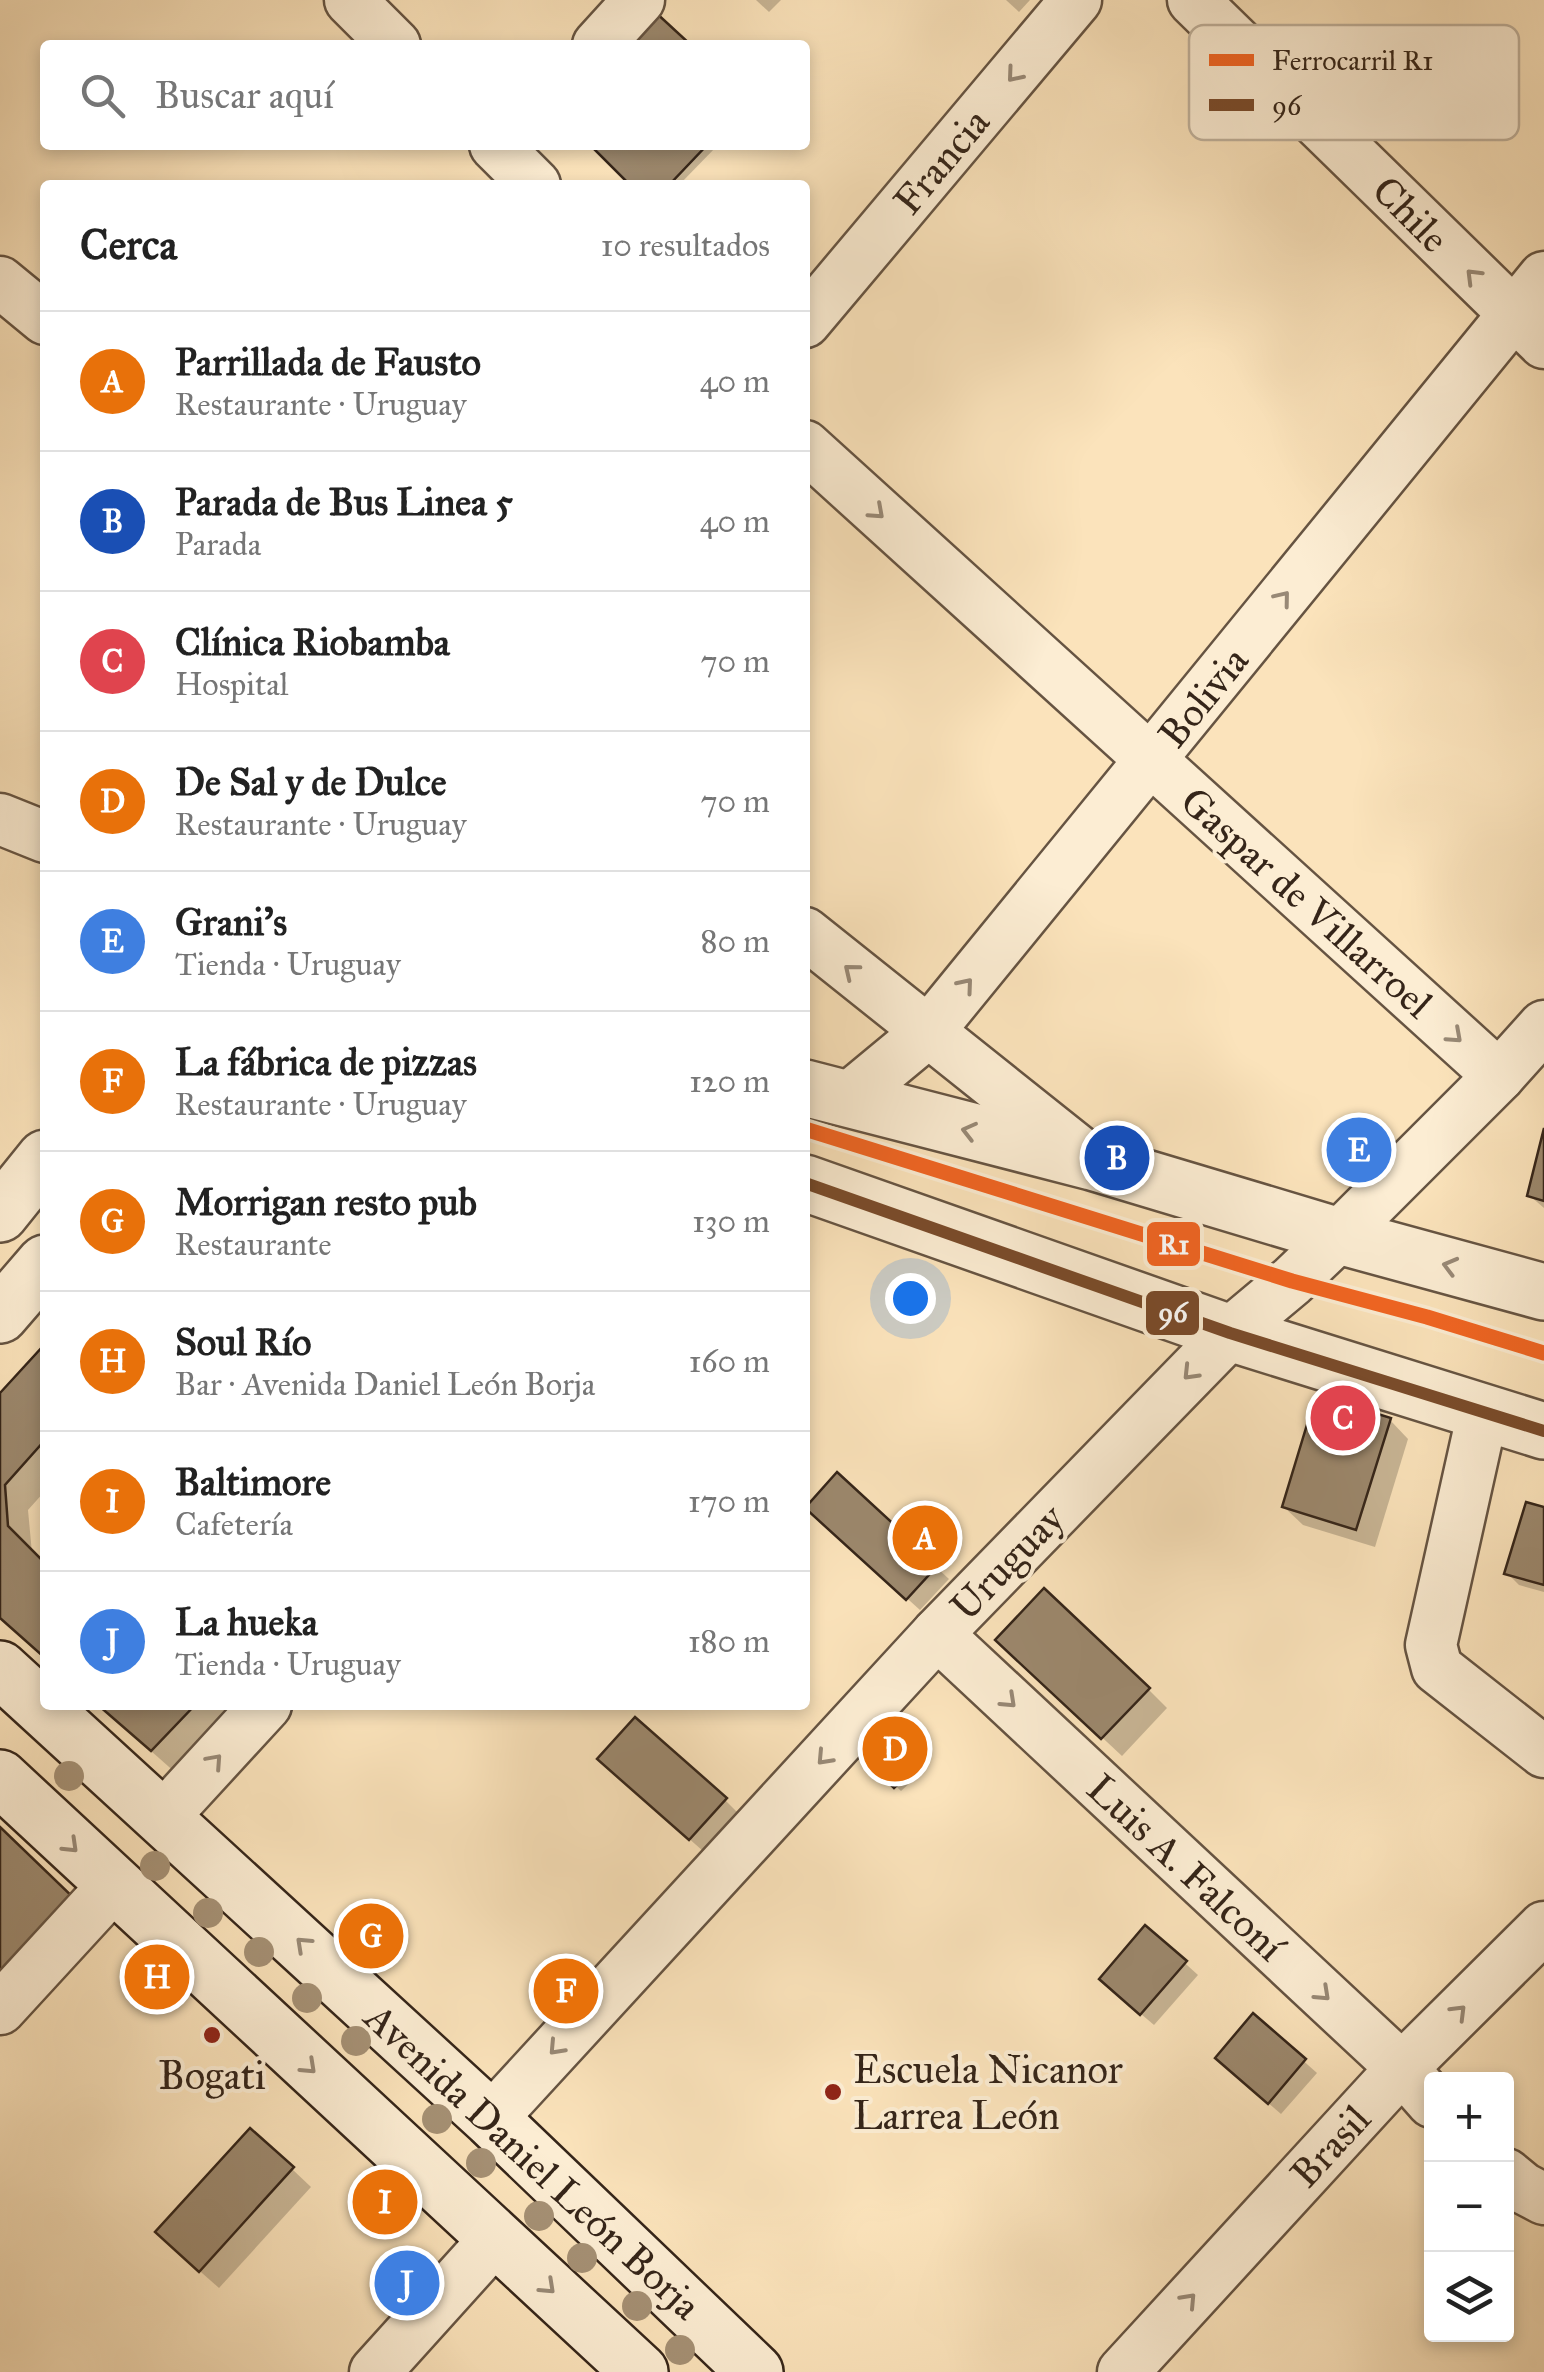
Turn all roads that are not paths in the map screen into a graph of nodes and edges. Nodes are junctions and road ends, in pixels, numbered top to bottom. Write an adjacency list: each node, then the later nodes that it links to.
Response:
1 (350, 0): 6 (street)
2 (639, 0): 7 (street)
3 (1076, 0): 12 (street, Francia, one-way to 12)
4 (1193, 0): 5 (street, Chile, one-way to 4)
5 (1218, 25)
6 (390, 40)
7 (603, 40)
8 (1336, 140): 13 (street, Chile, one-way to 8)
9 (1544, 277): 13 (street, Bolivia)
10 (0, 282): 11 (street)
11 (40, 315)
12 (810, 316)
13 (1528, 329): 15 (street, Bolivia, one-way to 13)
14 (810, 451): 15 (street, Gaspar de Villarroel, one-way to 15)
15 (1151, 761): 20 (street, Bolivia, one-way to 15); 21 (street, Gaspar de Villarroel, one-way to 21)
16 (0, 819): 17 (street)
17 (40, 835)
18 (810, 937): 20 (street, one-way to 18)
19 (1544, 1026): 21 (street, Uruguay)
20 (928, 1032): 22 (street, Bolivia); 23 (street)
21 (1499, 1076): 27 (street, Uruguay)
22 (826, 1094): 23 (main road, one-way to 22)
23 (1092, 1162): 27 (main road)
24 (40, 1164): 26 (main road)
25 (810, 1185): 31 (main road)
26 (0, 1214)
27 (1338, 1236): 29 (main road, one-way to 27); 31 (street, Uruguay)
28 (40, 1268): 30 (main road)
29 (1544, 1292)
30 (0, 1315)
31 (1230, 1332): 32 (main road); 34 (street, Uruguay, one-way to 34)
32 (1484, 1412): 33 (main road); 39 (street)
33 (1544, 1431)
34 (938, 1634): 45 (street, Luis A. Falconí, one-way to 45); 46 (street, Uruguay, one-way to 46)
35 (0, 1668): 36 (main road, Avenida Daniel León Borja)
36 (40, 1704)
37 (47, 1710): 41 (main road, Avenida Daniel León Borja)
38 (261, 1710): 41 (street, one-way to 38)
39 (1544, 1752)
40 (0, 1778): 42 (main road, Avenida Daniel León Borja, one-way to 42)
41 (164, 1816): 46 (main road, Avenida Daniel León Borja, one-way to 41)
42 (113, 1886): 44 (street); 49 (main road, Avenida Daniel León Borja, one-way to 49)
43 (1544, 1927): 45 (street, Brasil, one-way to 43)
44 (0, 2009)
45 (1417, 2085): 53 (street, Brasil, one-way to 45)
46 (491, 2119): 52 (main road, Avenida Daniel León Borja)
47 (1514, 2181): 48 (street)
48 (1544, 2200)
49 (496, 2239): 50 (street); 51 (main road, Avenida Daniel León Borja, one-way to 51)
50 (375, 2372)
51 (640, 2372)
52 (755, 2372)
53 (1123, 2372)

